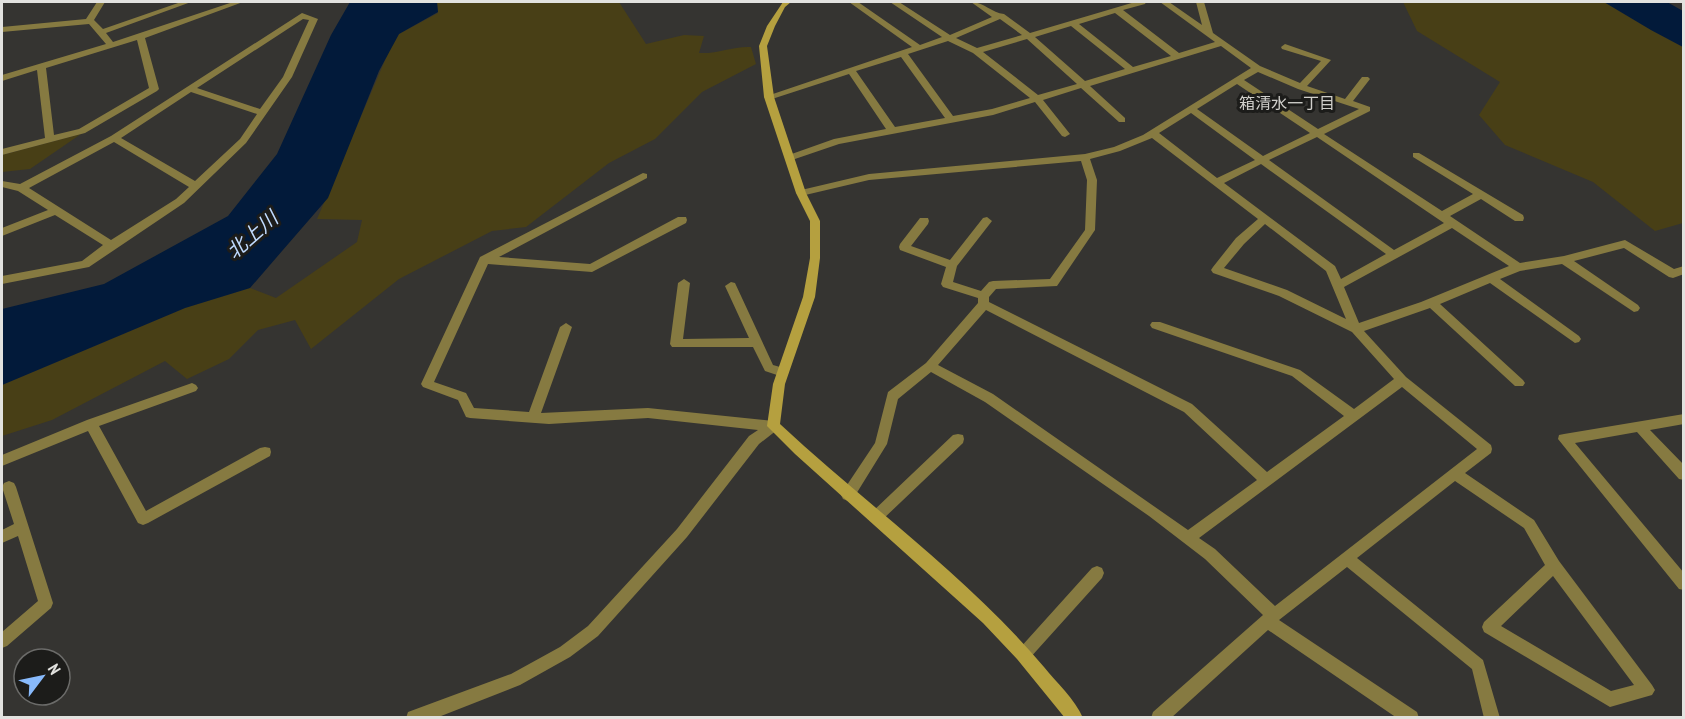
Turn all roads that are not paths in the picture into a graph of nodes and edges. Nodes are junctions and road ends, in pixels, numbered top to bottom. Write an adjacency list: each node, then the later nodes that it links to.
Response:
1 (101, 2): 13 (street)
2 (187, 2): 16 (street)
3 (239, 2): 18 (street)
4 (787, 2): 38 (street)
5 (853, 2): 24 (street)
6 (894, 2): 20 (street)
7 (975, 2): 12 (street)
8 (1142, 2): 11 (street)
9 (1164, 2): 17 (street)
10 (1200, 2): 17 (street)
11 (1117, 9): 14 (street); 27 (street)
12 (998, 17): 19 (street); 20 (street)
13 (89, 21): 15 (street); 16 (street)
14 (1073, 23): 19 (street); 31 (street)
15 (2, 29)
16 (101, 32): 22 (street)
17 (1209, 34): 21 (street)
18 (140, 36): 22 (street); 50 (street)
19 (1029, 36): 25 (street); 35 (street)
20 (949, 38): 24 (street); 25 (street)
21 (1222, 43): 27 (street); 29 (street)
22 (111, 45): 28 (street)
23 (1285, 47): 36 (street)
24 (919, 48): 26 (street)
25 (976, 51): 39 (street)
26 (903, 53): 30 (street); 43 (street)
27 (1178, 57): 31 (street)
28 (41, 66): 32 (street); 50 (street)
29 (1257, 68): 34 (street); 36 (street)
30 (851, 70): 38 (street); 45 (street)
31 (1132, 71): 35 (street)
32 (2, 78)
33 (1365, 79): 40 (street)
34 (1237, 81): 41 (street); 48 (street)
35 (1084, 86): 39 (street); 44 (street)
36 (1301, 87): 40 (street)
37 (190, 89): 42 (street); 42 (street); 49 (street)
38 (769, 97): 54 (street)
39 (1038, 100): 43 (street); 47 (street)
40 (1347, 102): 48 (street)
41 (1191, 109): 46 (street); 55 (street)
42 (263, 113): 59 (street)
43 (951, 120): 45 (street)
44 (1122, 120)
45 (893, 132): 54 (street)
46 (1152, 133): 53 (street); 57 (street)
47 (1065, 134)
48 (1317, 134): 55 (street); 64 (street)
49 (114, 138): 59 (street); 60 (street)
50 (50, 139): 51 (street)
51 (2, 152)
52 (1416, 155): 62 (street)
53 (1085, 157): 61 (street); 85 (street)
54 (789, 158): 61 (street)
55 (1262, 160): 57 (street); 73 (street)
56 (644, 176): 74 (street)
57 (1217, 182): 65 (street)
58 (2, 184): 60 (street)
59 (195, 186): 72 (street)
60 (21, 188): 63 (street)
61 (801, 193): 94 (street)
62 (1480, 195): 64 (street); 66 (street)
63 (57, 210): 71 (street); 72 (street)
64 (1442, 216): 70 (street)
65 (1265, 218): 83 (street); 90 (street)
66 (1519, 218)
67 (682, 220): 74 (street)
68 (987, 220): 76 (street)
69 (924, 221): 76 (street)
70 (1453, 223): 73 (street); 77 (street)
71 (2, 232)
72 (111, 245): 80 (street)
73 (1394, 255): 83 (street)
74 (484, 260): 99 (street)
75 (1564, 260): 77 (street); 78 (street); 87 (street)
76 (952, 265): 85 (street)
77 (1518, 267): 79 (street)
78 (1678, 272): 81 (street)
79 (1490, 277): 86 (street); 91 (street)
80 (2, 280)
81 (1683, 282)
82 (684, 283): 92 (street)
83 (1338, 285): 90 (street)
84 (731, 286): 92 (street)
85 (983, 300): 93 (street); 109 (street)
86 (1431, 302): 90 (street); 96 (street)
87 (1634, 308)
88 (1156, 325): 98 (street)
89 (566, 327): 99 (street)
90 (1356, 329): 95 (street)
91 (1575, 339)
92 (757, 342): 94 (street)
93 (930, 366): 111 (street); 115 (street)
94 (783, 372): 102 (street)
95 (1402, 380): 98 (street); 107 (street)
96 (1519, 383)
97 (192, 388): 101 (street)
98 (1354, 416): 109 (street)
99 (533, 418): 102 (street)
100 (1683, 419): 103 (street)
101 (91, 424): 105 (street); 106 (street)
102 (773, 426): 111 (street); 123 (street)
103 (1640, 426): 108 (street); 119 (street)
104 (958, 439): 112 (street)
105 (265, 452)
106 (2, 461)
107 (1455, 474): 116 (street); 117 (street)
108 (1683, 475)
109 (1266, 480): 115 (street)
110 (9, 487): 113 (street)
111 (848, 495): 112 (street)
112 (876, 517): 122 (street)
113 (22, 526): 114 (street); 121 (street)
114 (2, 537)
115 (1188, 538): 120 (street)
116 (1348, 559): 120 (street); 129 (street)
117 (1554, 566): 117 (street)
118 (1097, 573): 122 (street)
119 (1683, 584)
120 (1271, 618): 127 (street); 128 (street)
121 (2, 641)
122 (1024, 654): 126 (street)
123 (452, 701): 124 (street); 125 (street)
124 (414, 717)
125 (442, 717)
126 (1075, 717)
127 (1159, 717)
128 (1411, 717)
129 (1492, 717)

